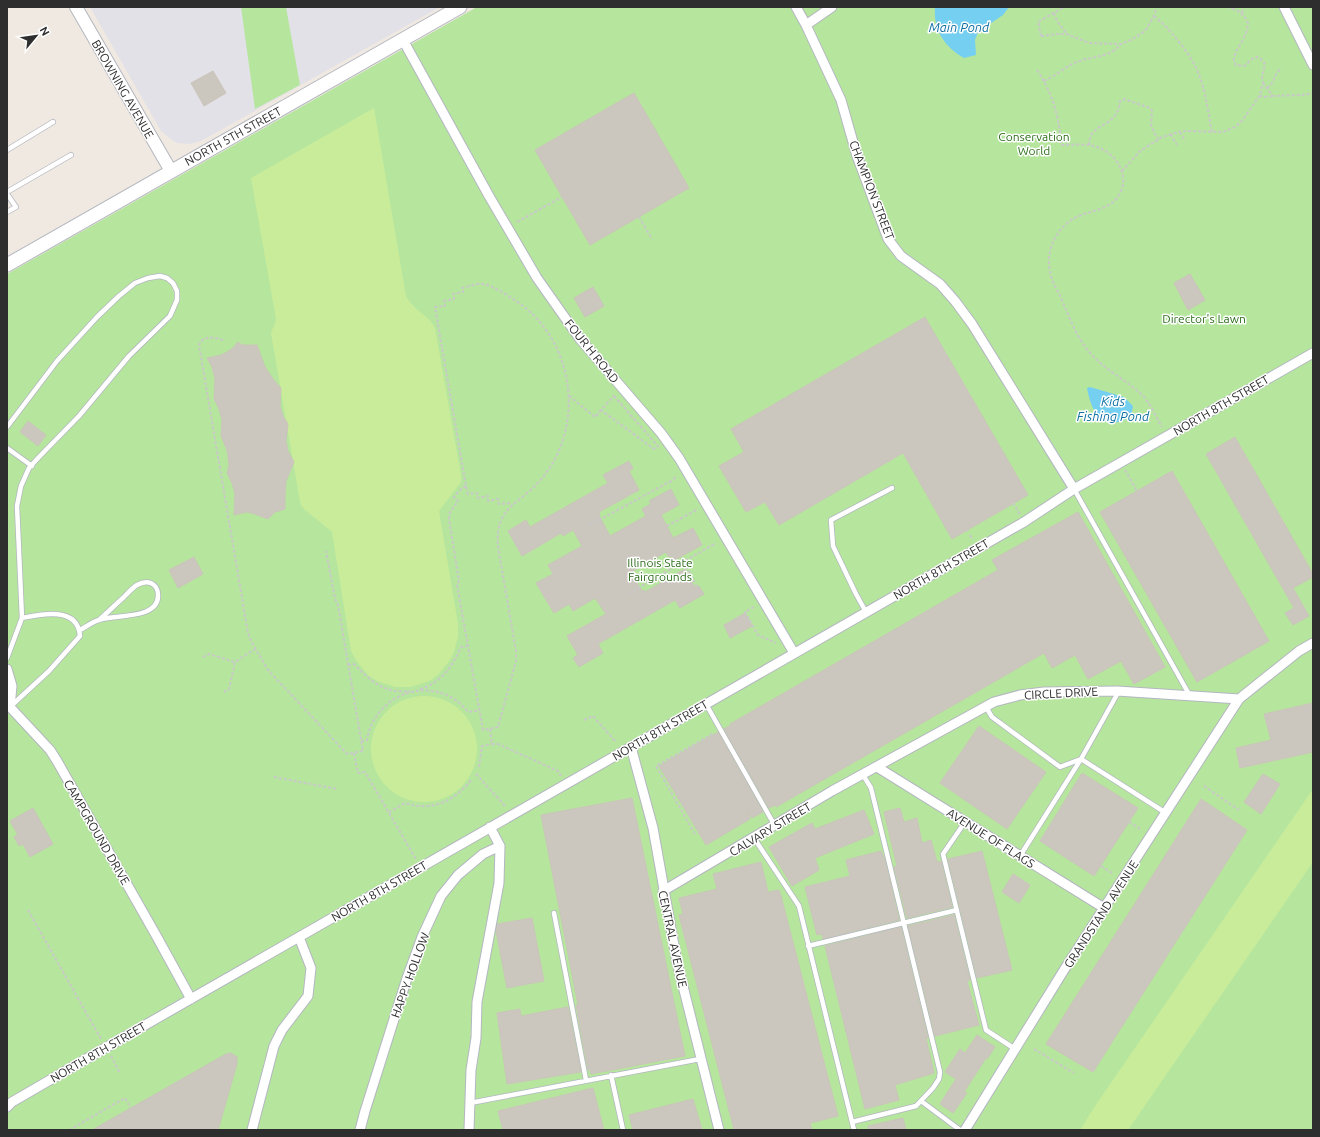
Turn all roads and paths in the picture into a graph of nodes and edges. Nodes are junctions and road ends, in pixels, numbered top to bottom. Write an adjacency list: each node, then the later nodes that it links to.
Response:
1 (76, 7): 37 (street, BROWNING AVENUE)
2 (460, 7): 16 (main road, NORTH 5TH STREET)
3 (796, 7): 14 (street, CHAMPION STREET)
4 (832, 7): 14 (street)
5 (1064, 7): 11 (path)
6 (1157, 7): 13 (path)
7 (1227, 7): 10 (path)
8 (1243, 7): 12 (path)
9 (1284, 7): 18 (street)
10 (1231, 8): 12 (path)
11 (1054, 13): 15 (path); 15 (path)
12 (1242, 13): 22 (path)
13 (1154, 16): 17 (path); 29 (path)
14 (806, 25): 58 (street, CHAMPION STREET)
15 (1067, 34): 17 (path)
16 (402, 40): 37 (main road, NORTH 5TH STREET); 61 (street, FOUR H ROAD)
17 (1121, 44): 21 (path)
18 (1313, 65)
19 (1281, 69): 23 (path)
20 (1037, 70): 21 (path)
21 (1044, 81): 33 (path)
22 (1263, 83): 23 (path); 25 (path)
23 (1267, 88): 26 (path)
24 (1313, 93): 26 (path)
25 (1259, 96): 26 (path); 29 (path)
26 (1273, 96)
27 (53, 122): 35 (lane)
28 (1180, 132): 29 (path); 30 (path); 32 (path)
29 (1212, 132)
30 (1171, 134): 31 (path); 34 (path)
31 (1158, 139): 33 (path); 38 (path)
32 (1185, 141)
33 (1088, 145): 38 (path)
34 (1176, 145)
35 (7, 150)
36 (71, 155): 39 (lane)
37 (171, 171): 45 (main road, NORTH 5TH STREET)
38 (1122, 171): 51 (path)
39 (7, 193): 41 (lane)
40 (562, 197): 43 (path)
41 (7, 212)
42 (639, 217): 44 (path)
43 (516, 223)
44 (652, 239)
45 (7, 265)
46 (223, 340): 81 (path)
47 (1313, 353): 51 (street, NORTH 8TH STREET)
48 (569, 396): 49 (path); 56 (path); 62 (path)
49 (602, 410): 49 (path)
50 (7, 427): 54 (lane)
51 (1167, 436): 53 (street, NORTH 8TH STREET)
52 (7, 448): 54 (lane)
53 (1121, 462): 58 (street, NORTH 8TH STREET); 59 (path)
54 (32, 466): 75 (lane)
55 (680, 474): 64 (path)
56 (466, 486): 62 (path); 80 (path)
57 (892, 488): 74 (lane)
58 (1074, 489): 74 (street, NORTH 8TH STREET); 91 (lane)
59 (1137, 491)
60 (1014, 503): 63 (path)
61 (706, 504): 65 (path); 82 (street, FOUR H ROAD)
62 (512, 505): 98 (path)
63 (1020, 515)
64 (590, 526)
65 (667, 526)
66 (970, 535): 67 (path)
67 (972, 540)
68 (716, 543): 70 (path)
69 (326, 551): 86 (path)
70 (684, 562): 71 (path); 72 (path)
71 (697, 587)
72 (629, 593)
73 (754, 606): 79 (path)
74 (866, 612): 82 (street, NORTH 8TH STREET)
75 (22, 618): 77 (lane); 84 (lane)
76 (99, 620): 76 (lane); 77 (lane)
77 (80, 630): 95 (lane)
78 (1313, 642): 92 (street, GRANDSTAND AVENUE)
79 (776, 643)
80 (468, 646): 88 (path); 96 (path)
81 (256, 649): 85 (path); 104 (path)
82 (794, 653): 93 (street, NORTH 8TH STREET)
83 (203, 657): 85 (path)
84 (7, 658)
85 (235, 662): 90 (path)
86 (348, 665): 88 (path); 100 (path)
87 (7, 669): 95 (street)
88 (416, 690): 96 (path); 100 (path)
89 (1119, 691): 91 (street, CIRCLE DRIVE); 94 (street, CIRCLE DRIVE); 105 (lane)
90 (224, 692)
91 (1190, 696): 92 (street, CIRCLE DRIVE)
92 (1239, 699): 118 (street, GRANDSTAND AVENUE)
93 (706, 704): 99 (lane); 103 (street, NORTH 8TH STREET)
94 (986, 707): 105 (lane); 107 (street, CIRCLE DRIVE)
95 (9, 709): 139 (street, CAMPGROUND DRIVE)
96 (480, 710): 98 (path)
97 (584, 720): 101 (path)
98 (490, 729): 102 (path)
99 (720, 729): 121 (lane); 124 (path)
100 (361, 741): 104 (path)
101 (615, 741)
102 (492, 744): 106 (path); 110 (path)
103 (631, 747): 122 (street, NORTH 8TH STREET); 131 (street, CENTRAL AVENUE)
104 (354, 753): 117 (path)
105 (1081, 759): 118 (lane); 127 (lane)
106 (479, 767)
107 (877, 767): 109 (street, CALVARY STREET); 119 (street, AVENUE OF FLAGS)
108 (476, 774): 115 (path)
109 (863, 775): 121 (street, CALVARY STREET); 136 (lane)
110 (562, 776)
111 (274, 777): 114 (path)
112 (472, 779): 117 (path)
113 (1204, 786): 116 (path)
114 (337, 789)
115 (506, 807)
116 (1239, 810)
117 (389, 812): 128 (path)
118 (1166, 813): 132 (street, GRANDSTAND AVENUE)
119 (965, 822): 127 (street, AVENUE OF FLAGS); 134 (lane)
120 (1129, 822): 123 (path)
121 (775, 826): 125 (street, CALVARY STREET)
122 (490, 827): 126 (street); 137 (street, NORTH 8TH STREET)
123 (1140, 829)
124 (695, 834)
125 (754, 838): 131 (street, CALVARY STREET); 138 (lane)
126 (500, 846): 150 (street); 156 (street, HAPPY HOLLOW)
127 (1020, 856): 132 (street, AVENUE OF FLAGS)
128 (416, 859)
129 (1101, 866): 130 (path)
130 (1112, 873)
131 (663, 892): 144 (street, CENTRAL AVENUE)
132 (1104, 908): 141 (street, GRANDSTAND AVENUE)
133 (28, 910): 140 (path)
134 (957, 910): 136 (lane); 141 (lane)
135 (554, 913): 148 (lane)
136 (904, 923): 138 (lane); 149 (lane)
137 (299, 937): 139 (street, NORTH 8TH STREET); 155 (street)
138 (808, 946): 153 (lane)
139 (191, 999): 151 (street, NORTH 8TH STREET)
140 (102, 1040)
141 (1015, 1049): 162 (street, GRANDSTAND AVENUE)
142 (1034, 1049): 146 (path)
143 (110, 1055): 145 (path)
144 (700, 1059): 147 (lane); 159 (street, CENTRAL AVENUE)
145 (120, 1073)
146 (1074, 1073)
147 (611, 1075): 148 (lane); 158 (lane)
148 (586, 1080): 150 (lane)
149 (921, 1101): 153 (lane); 161 (lane)
150 (470, 1103): 157 (street)
151 (7, 1107)
152 (131, 1108): 154 (path)
153 (852, 1122): 160 (lane)
154 (69, 1130)
155 (252, 1130)
156 (360, 1130)
157 (469, 1130)
158 (623, 1130)
159 (719, 1130)
160 (854, 1130)
161 (960, 1130)
162 (964, 1130)

